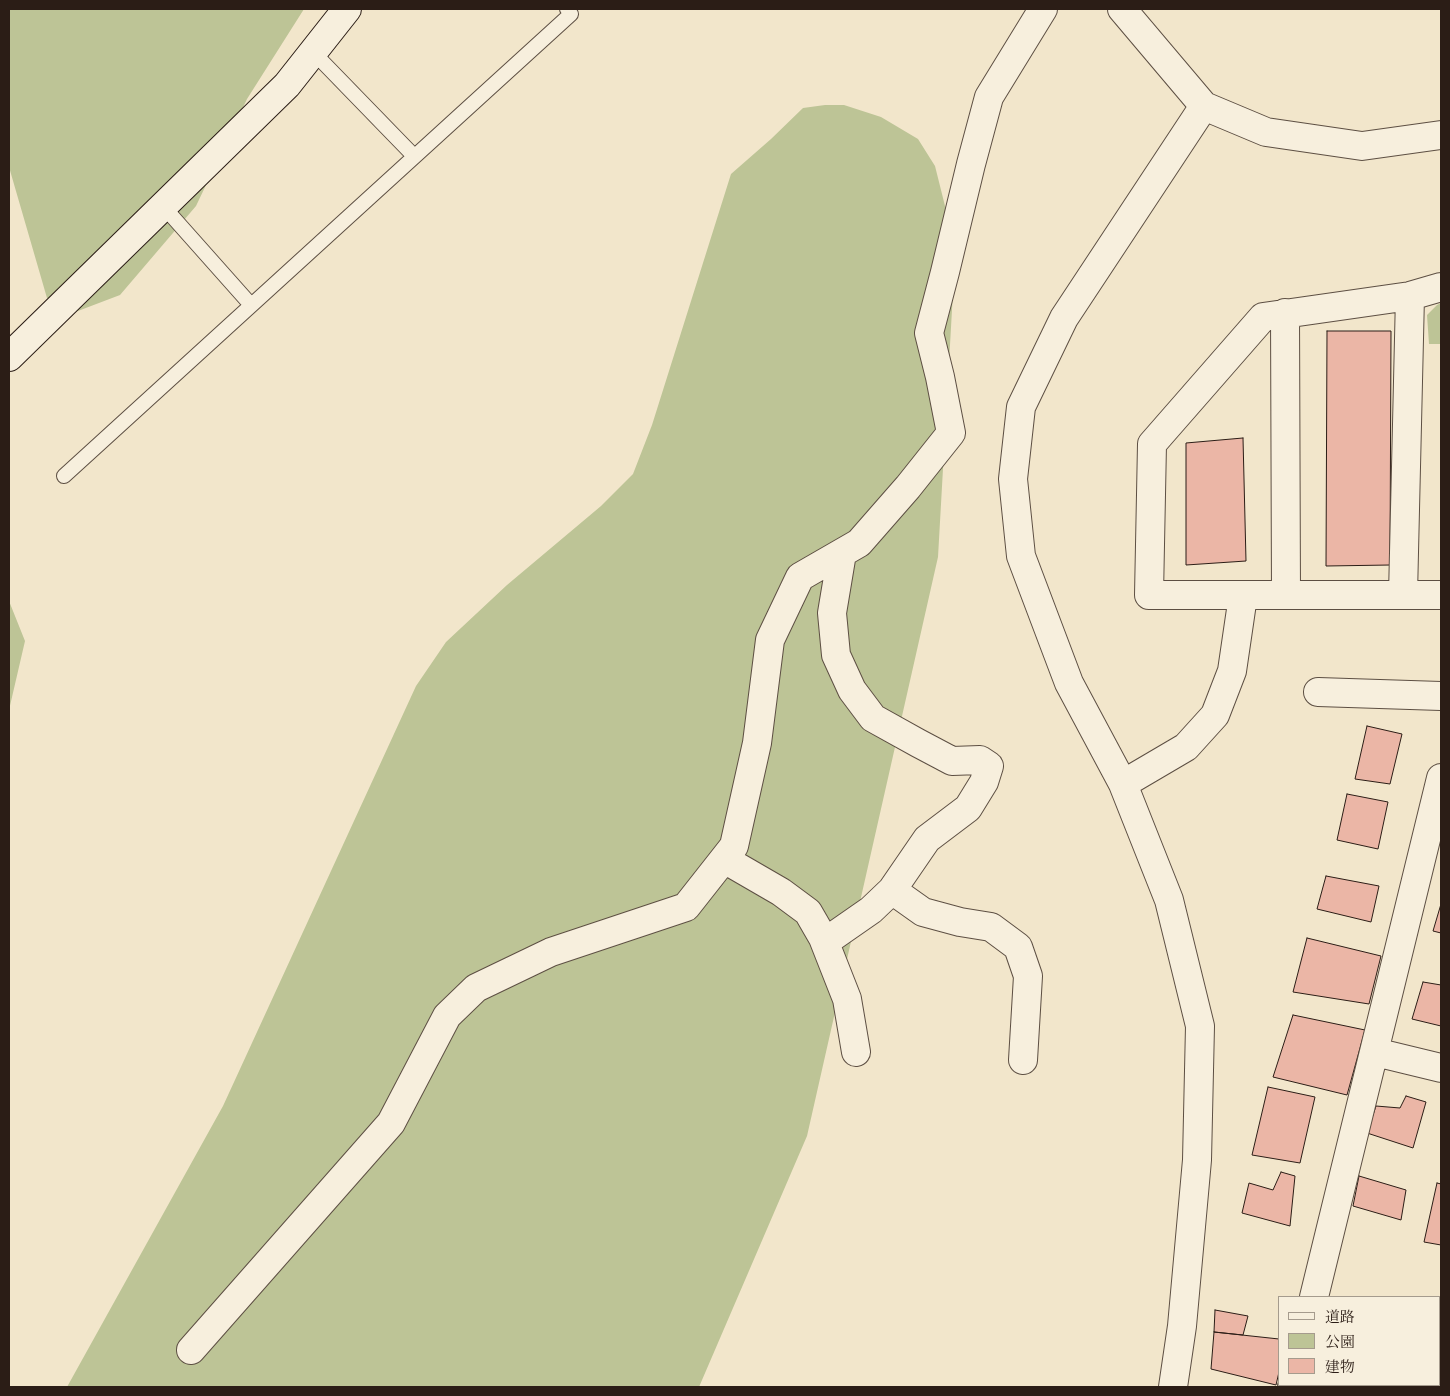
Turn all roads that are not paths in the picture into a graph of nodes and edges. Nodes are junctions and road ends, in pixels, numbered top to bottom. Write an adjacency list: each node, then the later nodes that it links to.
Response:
1 (347, 9): 5 (street)
2 (567, 9): 8 (lane)
3 (1043, 9): 16 (street)
4 (1122, 9): 6 (street)
5 (313, 52): 8 (lane); 9 (street)
6 (1204, 106): 7 (street); 24 (street)
7 (1441, 135)
8 (414, 156): 12 (lane)
9 (163, 206): 12 (lane); 14 (street)
10 (1441, 287): 11 (street)
11 (1410, 296): 13 (street); 17 (street)
12 (251, 305): 15 (lane)
13 (1285, 313): 19 (street); 20 (street)
14 (9, 357)
15 (64, 476)
16 (842, 553): 25 (street); 26 (street)
17 (1403, 595): 18 (street); 20 (street)
18 (1441, 595)
19 (1243, 596): 20 (street); 24 (street)
20 (1286, 596)
21 (1318, 692): 22 (street)
22 (1441, 696)
23 (1441, 778): 29 (street)
24 (1123, 784): 34 (street)
25 (724, 859): 27 (street); 33 (street)
26 (892, 890): 27 (street); 30 (street)
27 (825, 942): 28 (street)
28 (856, 1052)
29 (1375, 1052): 31 (street); 32 (street)
30 (1023, 1060)
31 (1441, 1068)
32 (1314, 1296)
33 (192, 1350)
34 (1173, 1387)

